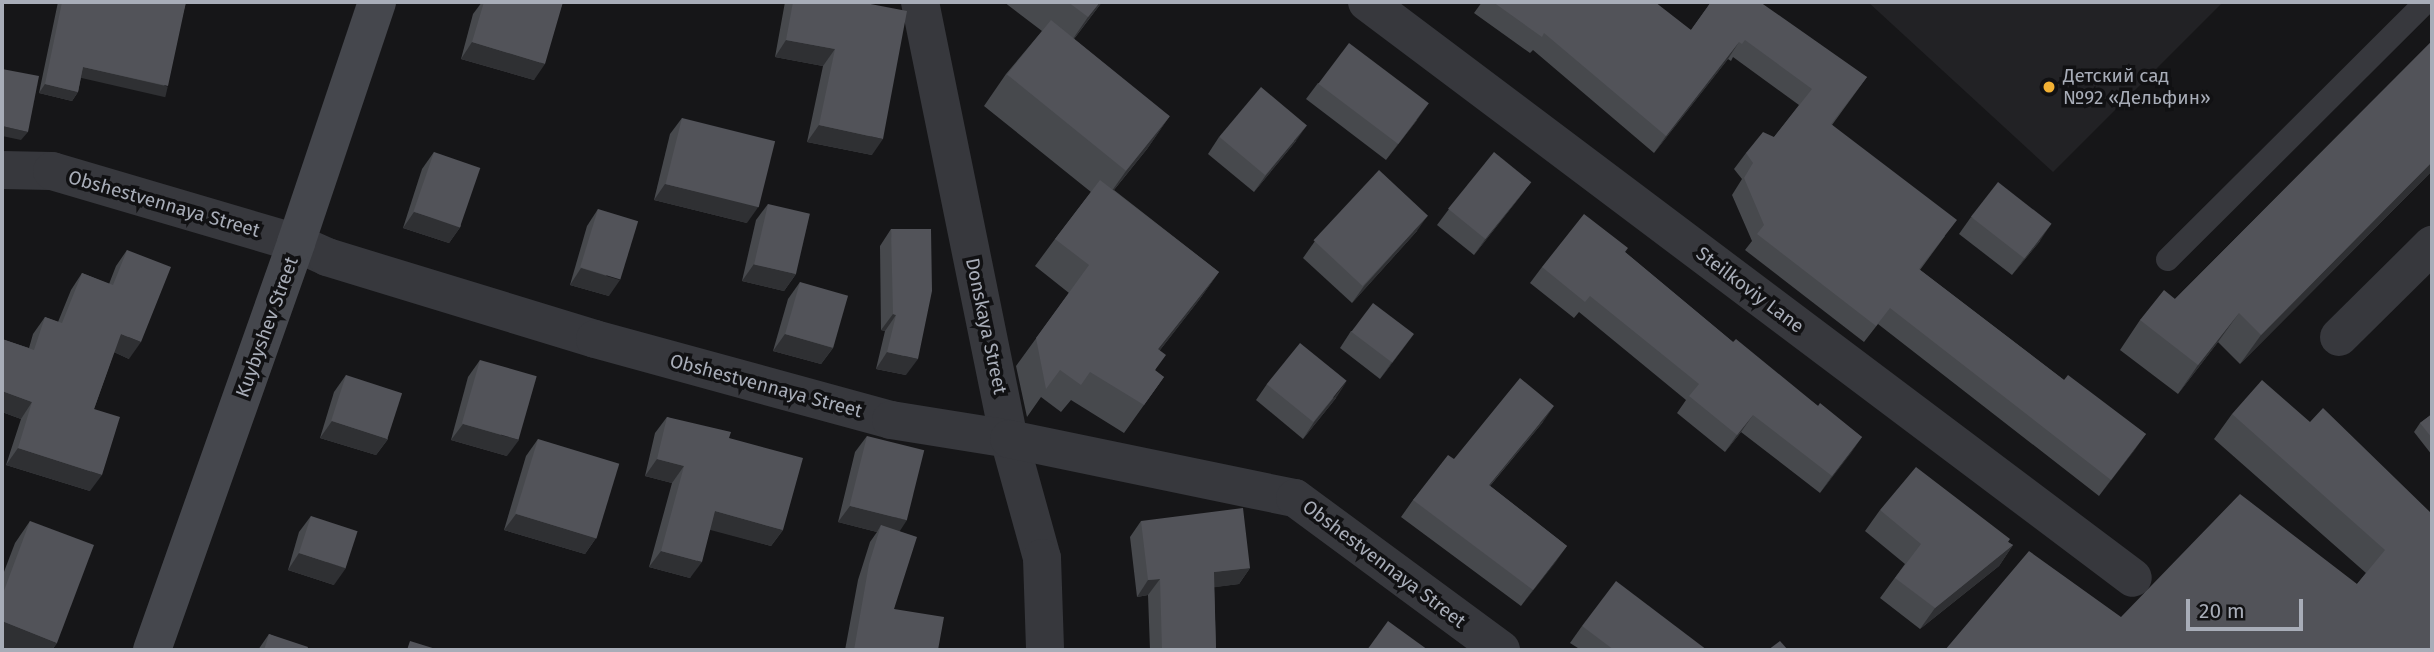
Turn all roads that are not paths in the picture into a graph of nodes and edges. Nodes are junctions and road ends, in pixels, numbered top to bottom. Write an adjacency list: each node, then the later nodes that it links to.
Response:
1 (377, 2): 6 (main road, Kuybyshev Street)
2 (920, 2): 10 (street, Donskaya Street)
3 (1367, 2): 11 (street, Steilkoviy Lane)
4 (2425, 2): 8 (lane)
5 (2, 170): 6 (street, Obshestvennaya Street)
6 (296, 243): 10 (street, Obshestvennaya Street); 12 (main road, Kuybyshev Street)
7 (2432, 245): 9 (street)
8 (2167, 258)
9 (2339, 337)
10 (1009, 439): 13 (street, Donskaya Street); 14 (street, Obshestvennaya Street)
11 (2133, 578)
12 (152, 650)
13 (1045, 650)
14 (1501, 650)

